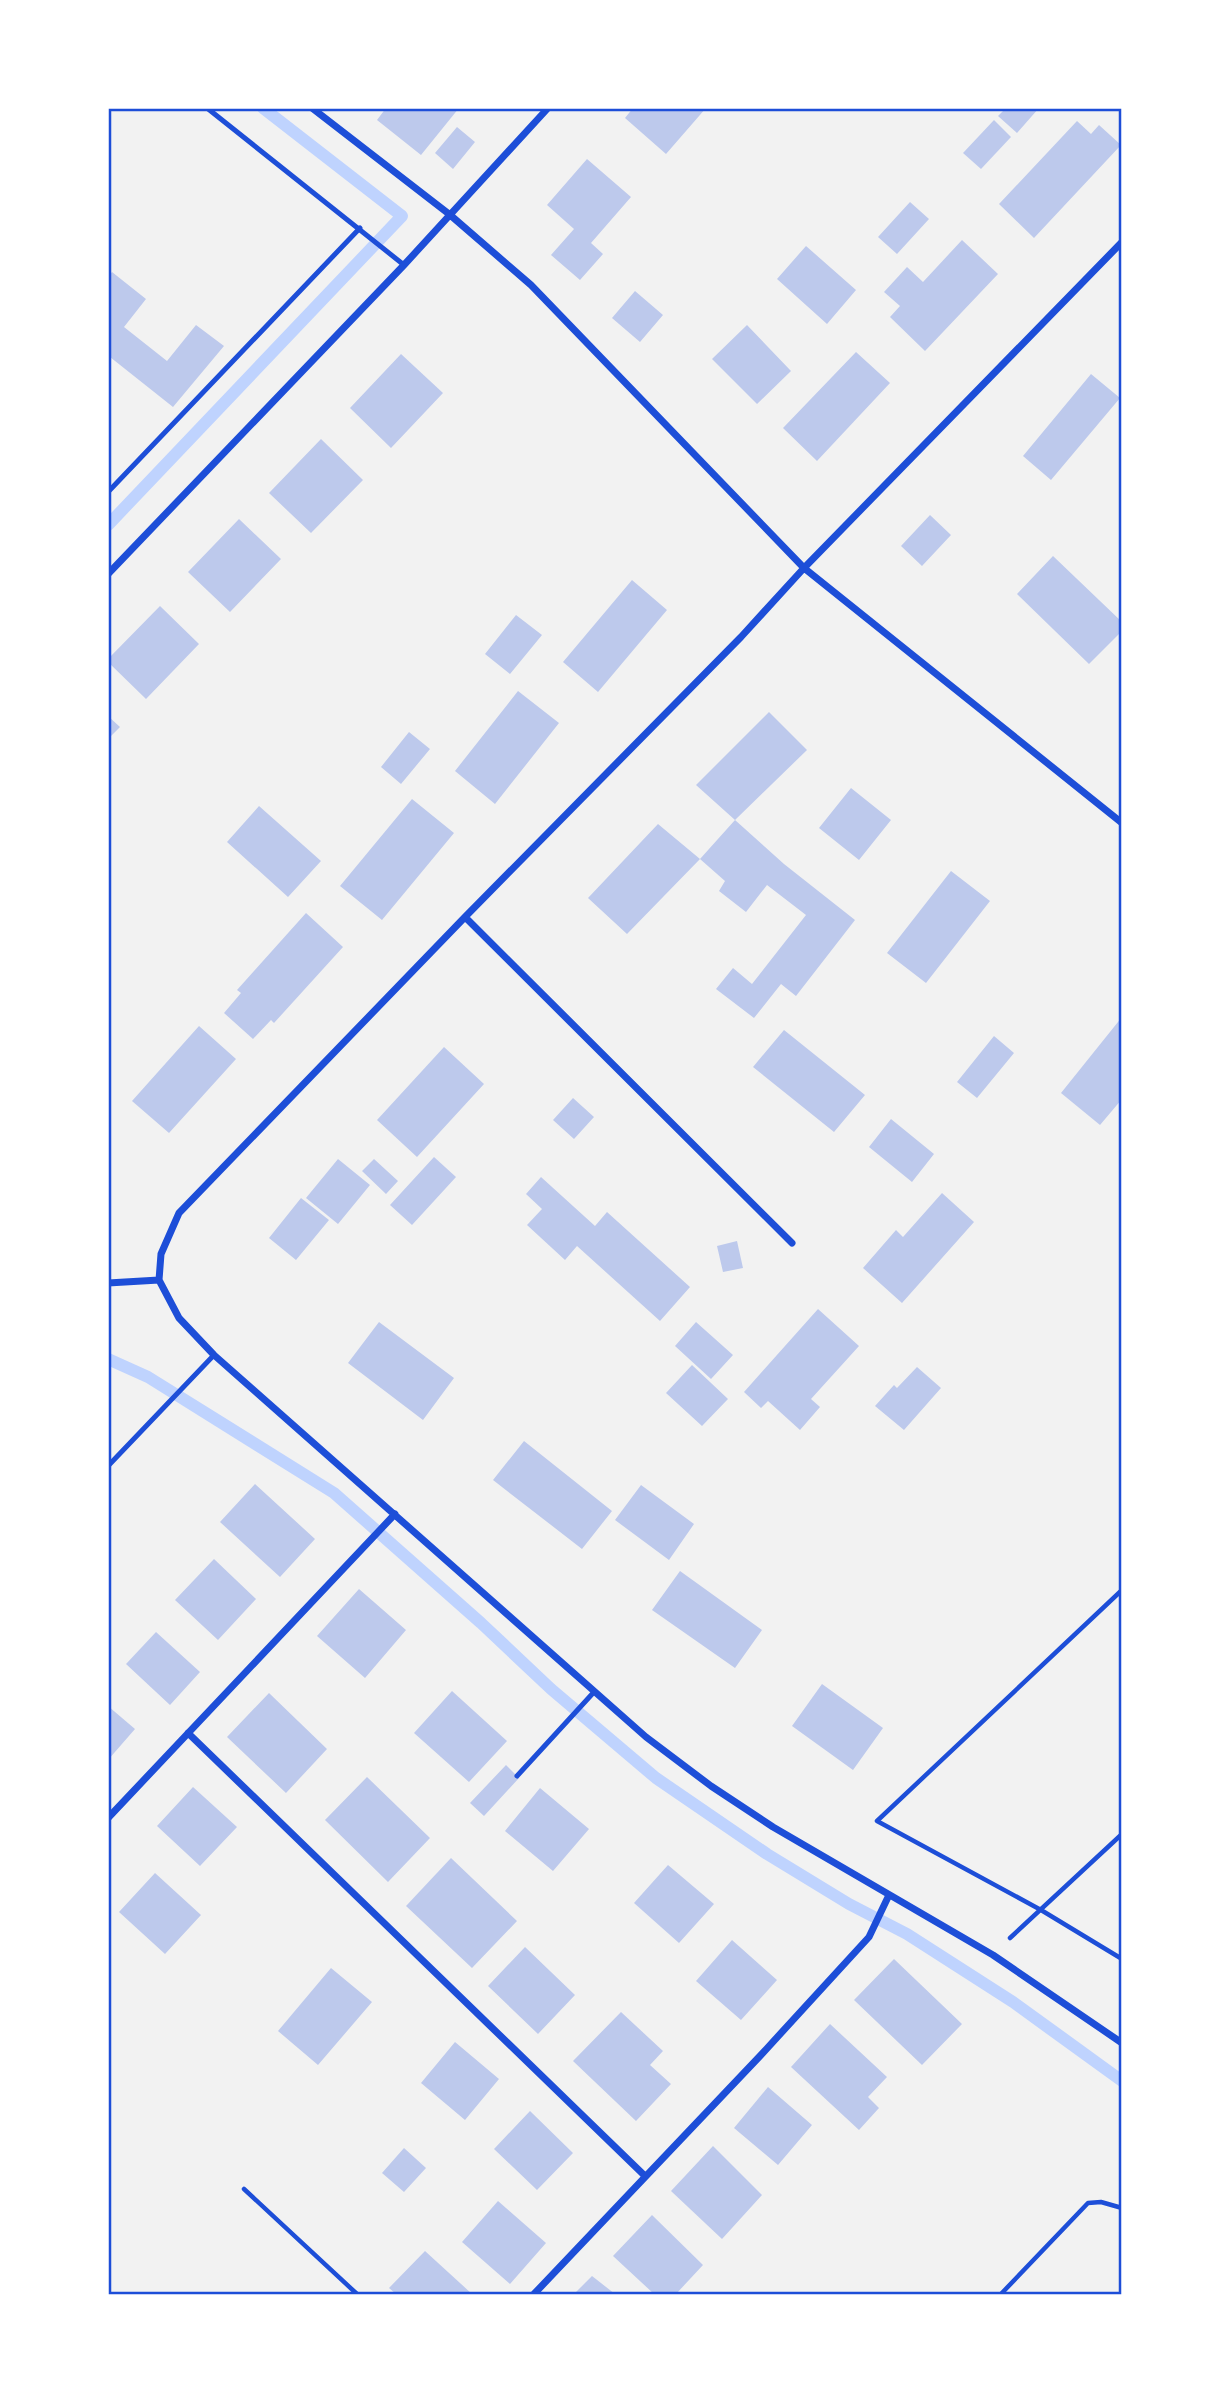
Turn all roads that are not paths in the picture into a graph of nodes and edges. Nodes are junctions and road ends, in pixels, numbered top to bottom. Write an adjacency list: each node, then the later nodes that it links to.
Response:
1 (207, 108): 5 (lane)
2 (312, 108): 4 (street)
3 (548, 108): 4 (street)
4 (449, 214): 7 (street); 9 (street)
5 (360, 228): 7 (lane); 8 (lane)
6 (1122, 242): 9 (street)
7 (404, 265): 10 (street)
8 (108, 492)
9 (804, 568): 11 (street); 12 (street)
10 (108, 574)
11 (1122, 823)
12 (465, 917): 13 (street); 14 (street)
13 (792, 1243)
14 (159, 1280): 15 (street); 16 (street)
15 (108, 1283)
16 (214, 1355): 17 (lane); 18 (street)
17 (108, 1466)
18 (395, 1514): 19 (street); 20 (street)
19 (594, 1692): 21 (lane); 23 (street)
20 (188, 1733): 22 (street); 25 (street)
21 (517, 1776)
22 (108, 1818)
23 (889, 1895): 24 (street); 25 (street)
24 (1122, 2043)
25 (645, 2176): 26 (street)
26 (534, 2294)

